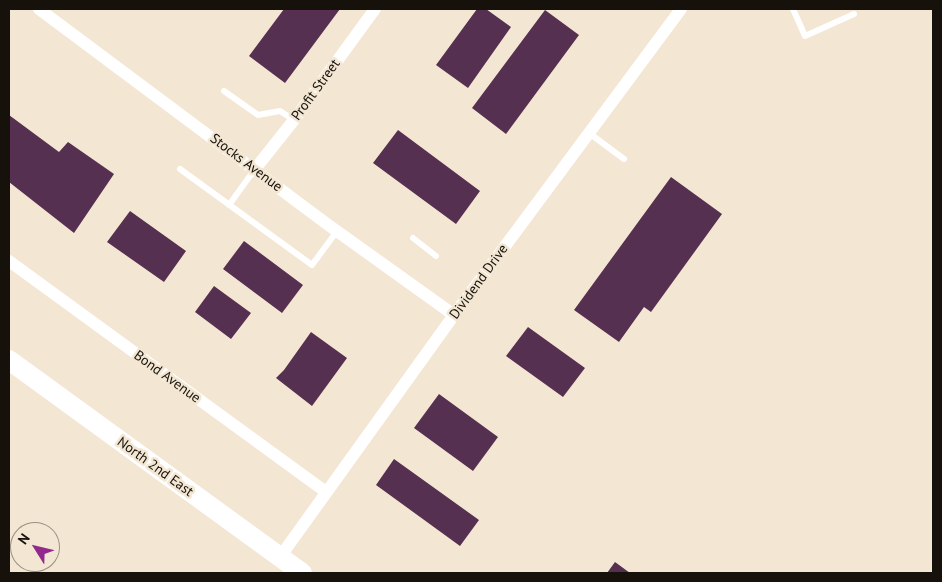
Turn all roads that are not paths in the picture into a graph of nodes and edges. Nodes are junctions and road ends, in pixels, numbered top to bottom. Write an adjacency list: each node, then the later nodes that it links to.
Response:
1 (40, 9): 11 (street, Stocks Avenue)
2 (375, 9): 7 (street, Profit Street)
3 (680, 9): 8 (street, Dividend Drive)
4 (793, 9): 5 (lane)
5 (854, 14)
6 (224, 92): 7 (lane)
7 (294, 120): 11 (street, Profit Street)
8 (589, 133): 9 (lane); 17 (street, Dividend Drive)
9 (624, 159)
10 (180, 169): 12 (lane)
11 (255, 169): 12 (lane); 13 (street, Stocks Avenue)
12 (229, 205): 13 (lane)
13 (337, 231): 17 (street, Stocks Avenue)
14 (414, 238): 15 (lane)
15 (436, 256)
16 (9, 261): 19 (street, Bond Avenue)
17 (454, 315): 19 (street, Dividend Drive)
18 (9, 360): 20 (main road, North 2nd East)
19 (326, 492): 20 (street, Dividend Drive)
20 (280, 557): 21 (main road, North 2nd East)
21 (302, 573)

